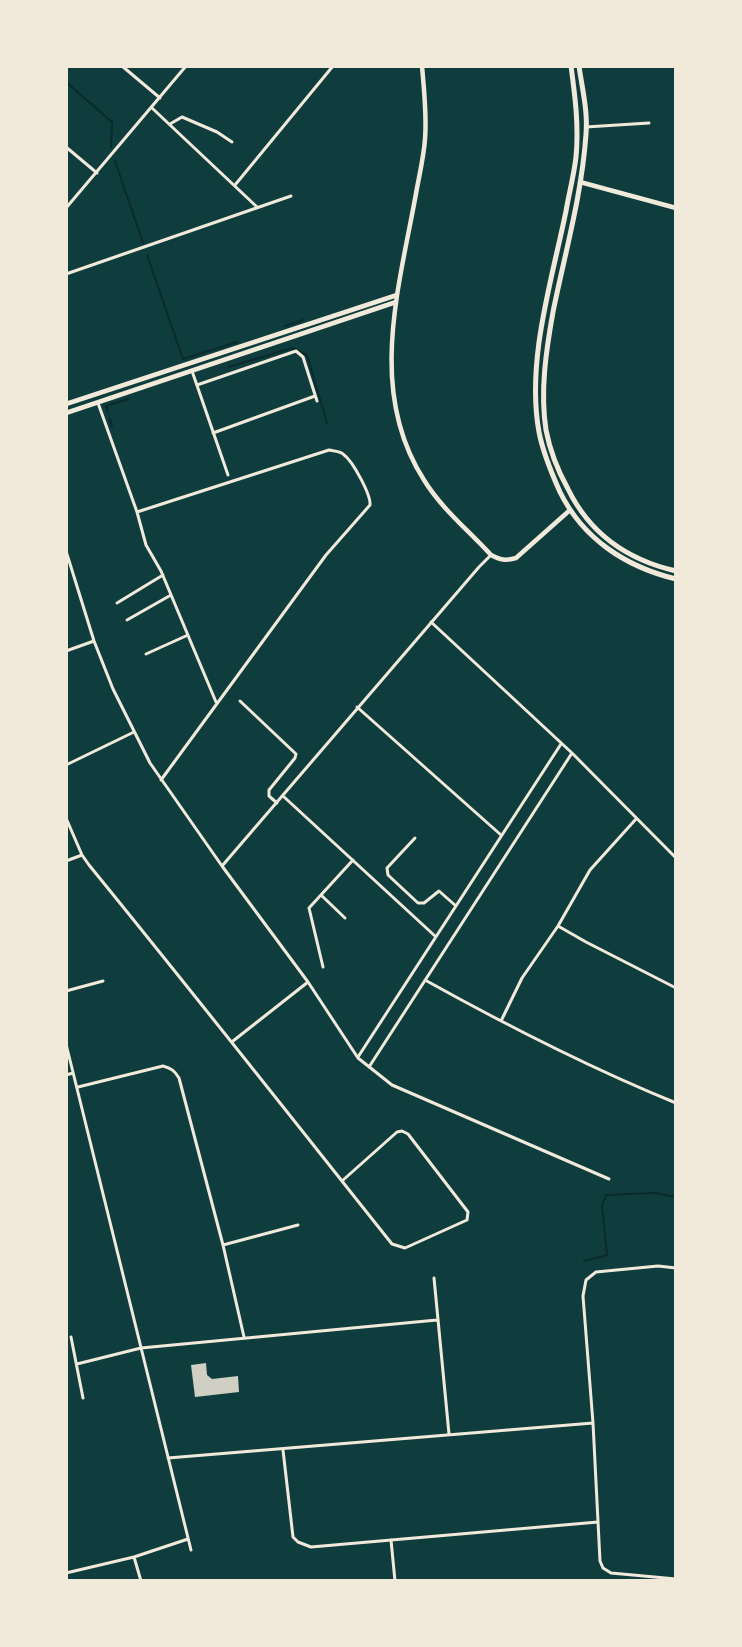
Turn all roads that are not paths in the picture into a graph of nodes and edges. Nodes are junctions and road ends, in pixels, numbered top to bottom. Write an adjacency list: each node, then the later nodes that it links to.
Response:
1 (122, 66): 7 (street)
2 (186, 66): 7 (street)
3 (333, 66): 16 (street)
4 (422, 66): 22 (street)
5 (571, 66): 33 (main road)
6 (579, 66): 11 (main road)
7 (160, 98): 8 (street)
8 (152, 108): 10 (street); 14 (street)
9 (649, 123): 11 (street)
10 (170, 124): 12 (street); 16 (street)
11 (586, 127): 15 (main road)
12 (232, 142)
13 (66, 147): 14 (street)
14 (97, 173): 19 (street)
15 (580, 182): 20 (street); 37 (main road)
16 (235, 185): 18 (street)
17 (291, 196): 18 (street)
18 (257, 207): 21 (street)
19 (66, 208)
20 (676, 208)
21 (66, 274)
22 (397, 295): 23 (street); 29 (street)
23 (396, 302): 24 (street); 36 (street)
24 (192, 371): 25 (street); 27 (street)
25 (197, 386): 26 (street); 31 (street)
26 (315, 396): 28 (street); 31 (street)
27 (98, 402): 30 (street); 34 (street)
28 (317, 402)
29 (66, 404)
30 (66, 413)
31 (213, 433): 32 (street)
32 (228, 475)
33 (570, 510): 36 (street); 39 (main road)
34 (137, 512): 38 (street); 49 (street)
35 (66, 551): 45 (street)
36 (491, 555): 43 (street)
37 (676, 572)
38 (163, 575): 40 (street); 41 (street)
39 (676, 579)
40 (171, 595): 42 (street); 44 (street)
41 (117, 603)
42 (127, 620)
43 (431, 622): 50 (street); 52 (street)
44 (188, 635): 47 (street); 49 (street)
45 (94, 641): 46 (street); 51 (street)
46 (66, 651)
47 (146, 654)
48 (240, 701): 57 (street)
49 (216, 702): 55 (street)
50 (357, 707): 56 (street); 60 (street)
51 (134, 732): 54 (street); 55 (street)
52 (561, 744): 53 (street); 60 (street)
53 (572, 753): 59 (street); 73 (street)
54 (66, 765)
55 (161, 780): 66 (street)
56 (283, 796): 57 (street); 64 (street)
57 (277, 803): 66 (street)
58 (66, 818): 62 (street)
59 (636, 819): 63 (street); 70 (street)
60 (501, 835): 68 (street)
61 (415, 838): 68 (street)
62 (82, 855): 65 (street); 79 (street)
63 (676, 858)
64 (353, 860): 67 (street); 71 (street)
65 (66, 861)
66 (222, 866): 75 (street)
67 (321, 895): 69 (street); 72 (street)
68 (456, 906): 71 (street)
69 (345, 918)
70 (558, 926): 76 (street); 78 (street)
71 (435, 936): 81 (street)
72 (323, 967)
73 (425, 980): 78 (street); 82 (street)
74 (103, 981): 77 (street)
75 (308, 982): 79 (street); 81 (street)
76 (676, 988)
77 (66, 991)
78 (501, 1021): 86 (street)
79 (232, 1041): 88 (street)
80 (66, 1044): 83 (street)
81 (358, 1058): 82 (street)
82 (369, 1067): 87 (street)
83 (73, 1073): 84 (street); 85 (street)
84 (66, 1075)
85 (77, 1088): 90 (street); 96 (street)
86 (676, 1103)
87 (609, 1179)
88 (342, 1181): 88 (street)
89 (298, 1225): 90 (street)
90 (222, 1245): 95 (street)
91 (676, 1268): 99 (street)
92 (434, 1278): 93 (street)
93 (437, 1320): 95 (street); 100 (street)
94 (71, 1337): 97 (street)
95 (244, 1337): 96 (street)
96 (141, 1348): 97 (street); 102 (street)
97 (77, 1364): 98 (street)
98 (83, 1398)
99 (593, 1423): 100 (street); 103 (street)
100 (449, 1434): 101 (street)
101 (284, 1450): 102 (street); 105 (street)
102 (168, 1458): 104 (street)
103 (598, 1522): 105 (street); 109 (street)
104 (188, 1539): 106 (street); 107 (street)
105 (391, 1540): 111 (street)
106 (191, 1550)
107 (134, 1557): 108 (street); 110 (street)
108 (66, 1573)
109 (676, 1579)
110 (141, 1581)
111 (395, 1581)

